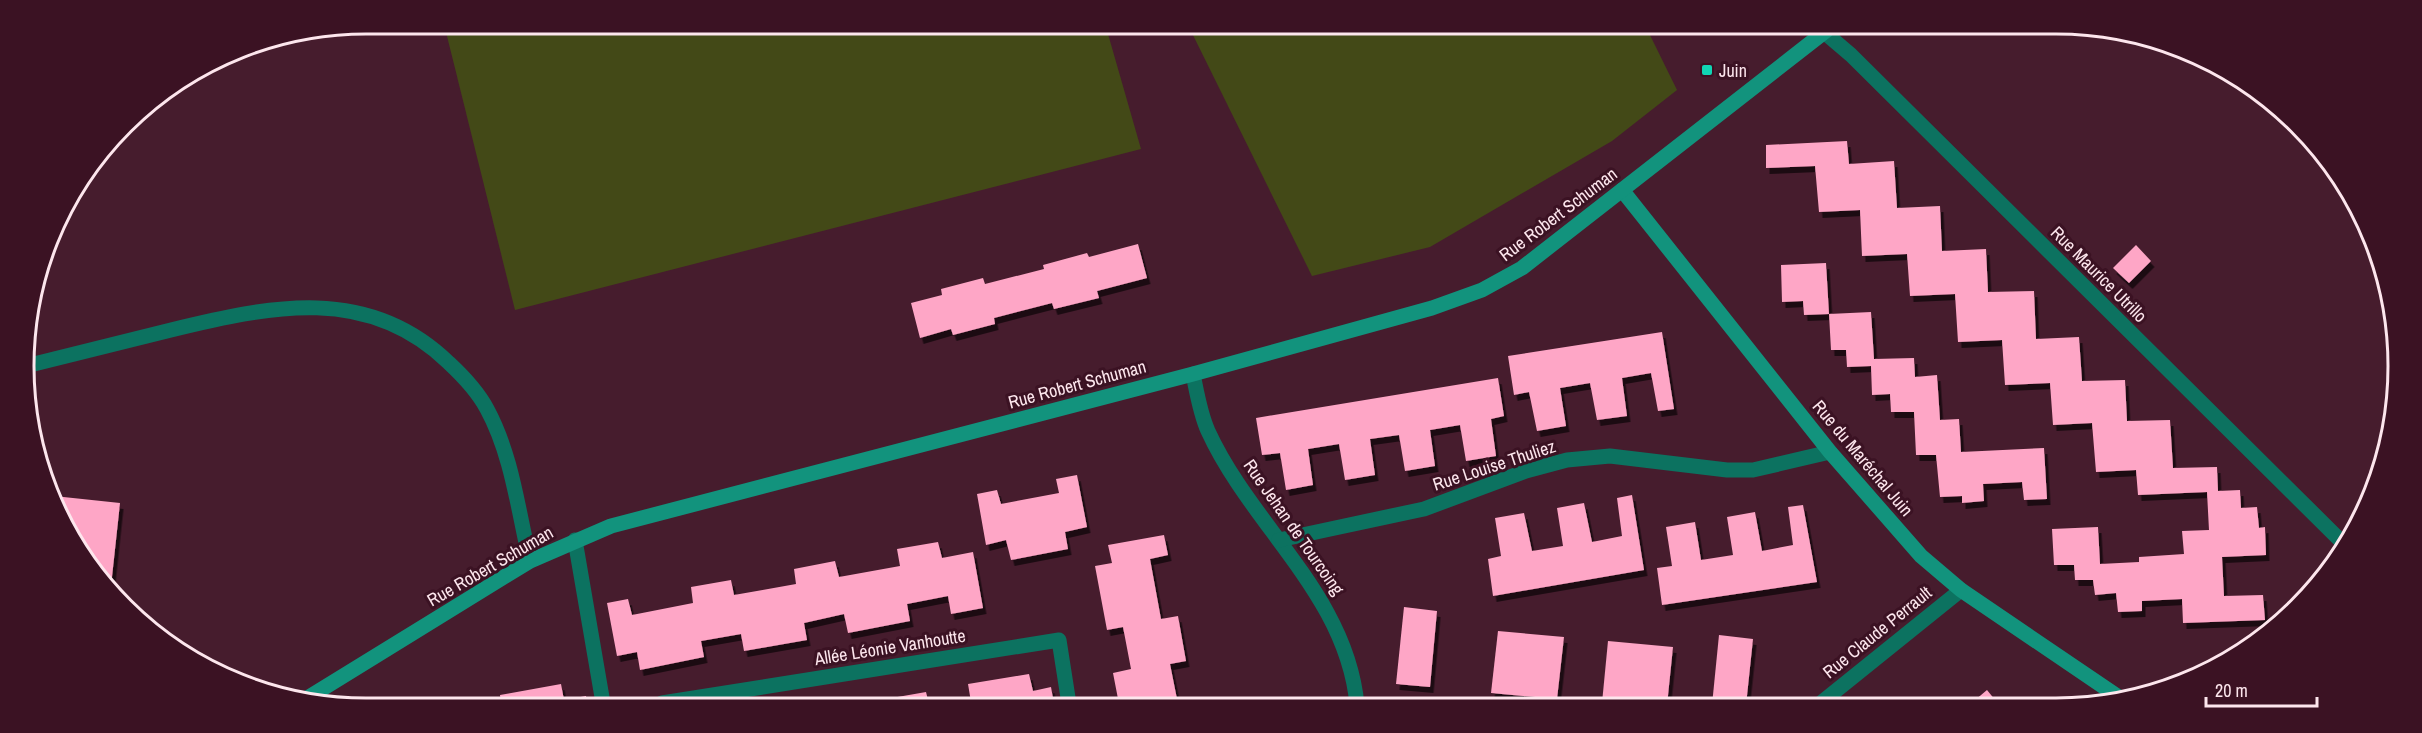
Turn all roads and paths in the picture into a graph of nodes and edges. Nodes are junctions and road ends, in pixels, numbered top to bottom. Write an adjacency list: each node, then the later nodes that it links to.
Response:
1 (1821, 34): 3 (street, Rue Robert Schuman)
2 (1828, 34): 7 (street, Rue Maurice Utrillo)
3 (1622, 190): 5 (street, Rue Robert Schuman); 6 (street, Rue du Maréchal Juin)
4 (34, 364): 10 (street)
5 (1193, 374): 8 (street, Rue Robert Schuman); 9 (street, Rue Jehan de Tourcoing)
6 (1830, 452): 9 (street, Rue Louise Thuliez); 11 (street, Rue du Maréchal Juin)
7 (2339, 539)
8 (575, 540): 10 (street, Rue Robert Schuman); 14 (street)
9 (1279, 540): 17 (street, Rue Jehan de Tourcoing)
10 (530, 561): 13 (street, Rue Robert Schuman)
11 (1961, 590): 12 (street, Rue du Maréchal Juin); 18 (street, Rue Claude Perrault)
12 (2113, 693)
13 (313, 694)
14 (602, 698)
15 (694, 698): 16 (street, Allée Léonie Vanhoutte)
16 (1068, 698)
17 (1356, 698)
18 (1826, 698)

